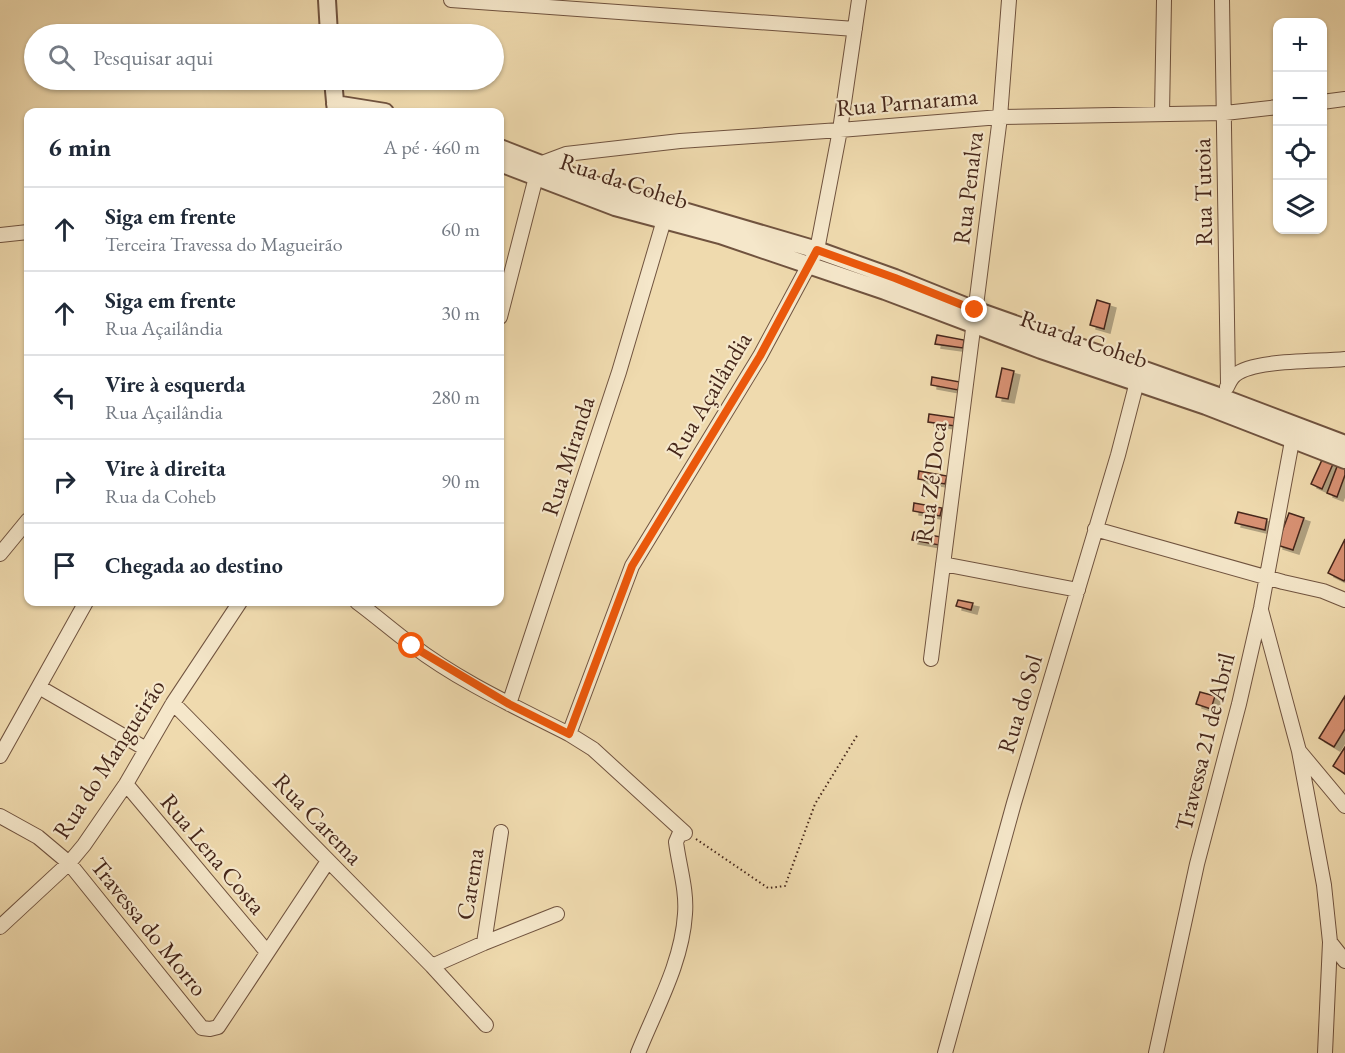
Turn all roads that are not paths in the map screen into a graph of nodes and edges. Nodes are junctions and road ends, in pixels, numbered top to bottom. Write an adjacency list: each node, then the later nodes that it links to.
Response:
1 (327, 0): 7 (street)
2 (451, 0): 8 (street)
3 (859, 0): 8 (street, Rua Açailândia)
4 (1009, 0): 16 (street, Rua Penalva)
5 (1164, 0): 15 (street)
6 (1222, 0): 14 (street, Rua Tutoia)
7 (328, 24)
8 (855, 29): 17 (street, Rua Açailândia)
9 (334, 90): 12 (street)
10 (1345, 99): 11 (street)
11 (1327, 101)
12 (335, 108)
13 (1273, 108): 14 (street, Rua Parnarama)
14 (1225, 113): 15 (street, Rua Parnarama); 30 (street, Rua Tutoia)
15 (1162, 114): 16 (street, Rua Parnarama)
16 (1000, 117): 17 (street, Rua Parnarama); 27 (street, Rua Penalva)
17 (840, 130): 20 (street, Rua Parnarama); 24 (street, Rua Açailândia)
18 (504, 150): 20 (street, Rua da Coheb)
19 (504, 164): 20 (street, Rua da Coheb)
20 (539, 170): 21 (street, Rua da Coheb); 24 (street, Rua da Coheb); 26 (street)
21 (664, 220): 25 (street, Rua da Coheb); 48 (street, Rua Miranda)
22 (24, 232): 23 (street)
23 (0, 235)
24 (817, 250): 25 (street, Rua Açailândia); 27 (street, Rua da Coheb)
25 (808, 265): 27 (street, Rua da Coheb); 49 (street, Rua Açailândia)
26 (504, 302)
27 (975, 318): 29 (street, Rua da Coheb); 37 (street, Rua Zé Doca)
28 (1345, 359): 30 (street)
29 (1139, 376): 30 (street, Rua da Coheb); 35 (street, Rua do Sol)
30 (1221, 396): 31 (street, Rua da Coheb); 32 (street, Rua da Coheb)
31 (1292, 441): 33 (street, Rua da Coheb); 38 (street, Travessa 21 de Abril)
32 (1345, 444)
33 (1345, 460)
34 (24, 525): 36 (street)
35 (1095, 529): 38 (street); 39 (street, Rua do Sol)
36 (0, 554)
37 (943, 564): 39 (street); 45 (street, Rua Zé Doca)
38 (1266, 577): 40 (street); 44 (street, Travessa 21 de Abril)
39 (1078, 590): 68 (street, Rua do Sol)
40 (1345, 600)
41 (84, 606): 46 (street)
42 (237, 606): 47 (street, Rua do Mangueirão)
43 (362, 606): 48 (street)
44 (1261, 608): 51 (street); 69 (street, Travessa 21 de Abril)
45 (931, 659)
46 (39, 687): 50 (street); 52 (street)
47 (174, 703): 50 (street, Rua do Mangueirão); 57 (street, Rua Carema)
48 (509, 704): 49 (street)
49 (569, 734): 67 (street)
50 (146, 749): 53 (street, Rua do Mangueirão)
51 (1299, 751): 54 (street); 61 (street)
52 (0, 756)
53 (126, 784): 58 (street, Rua do Mangueirão); 63 (street, Rua Lena Costa)
54 (1345, 806)
55 (0, 816): 58 (street, Travessa do Morro)
56 (501, 832): 62 (street, Carema)
57 (328, 861): 63 (street); 65 (street, Rua Carema)
58 (69, 862): 60 (street, Rua do Mangueirão); 63 (street, Travessa do Morro)
59 (557, 914): 62 (street, Carema)
60 (0, 927)
61 (1330, 942): 64 (street); 70 (street)
62 (484, 943): 65 (street, Carema)
63 (267, 952)
64 (1345, 962)
65 (432, 966): 66 (street)
66 (486, 1025)
67 (638, 1053)
68 (945, 1053)
69 (1156, 1053)
70 (1325, 1053)

